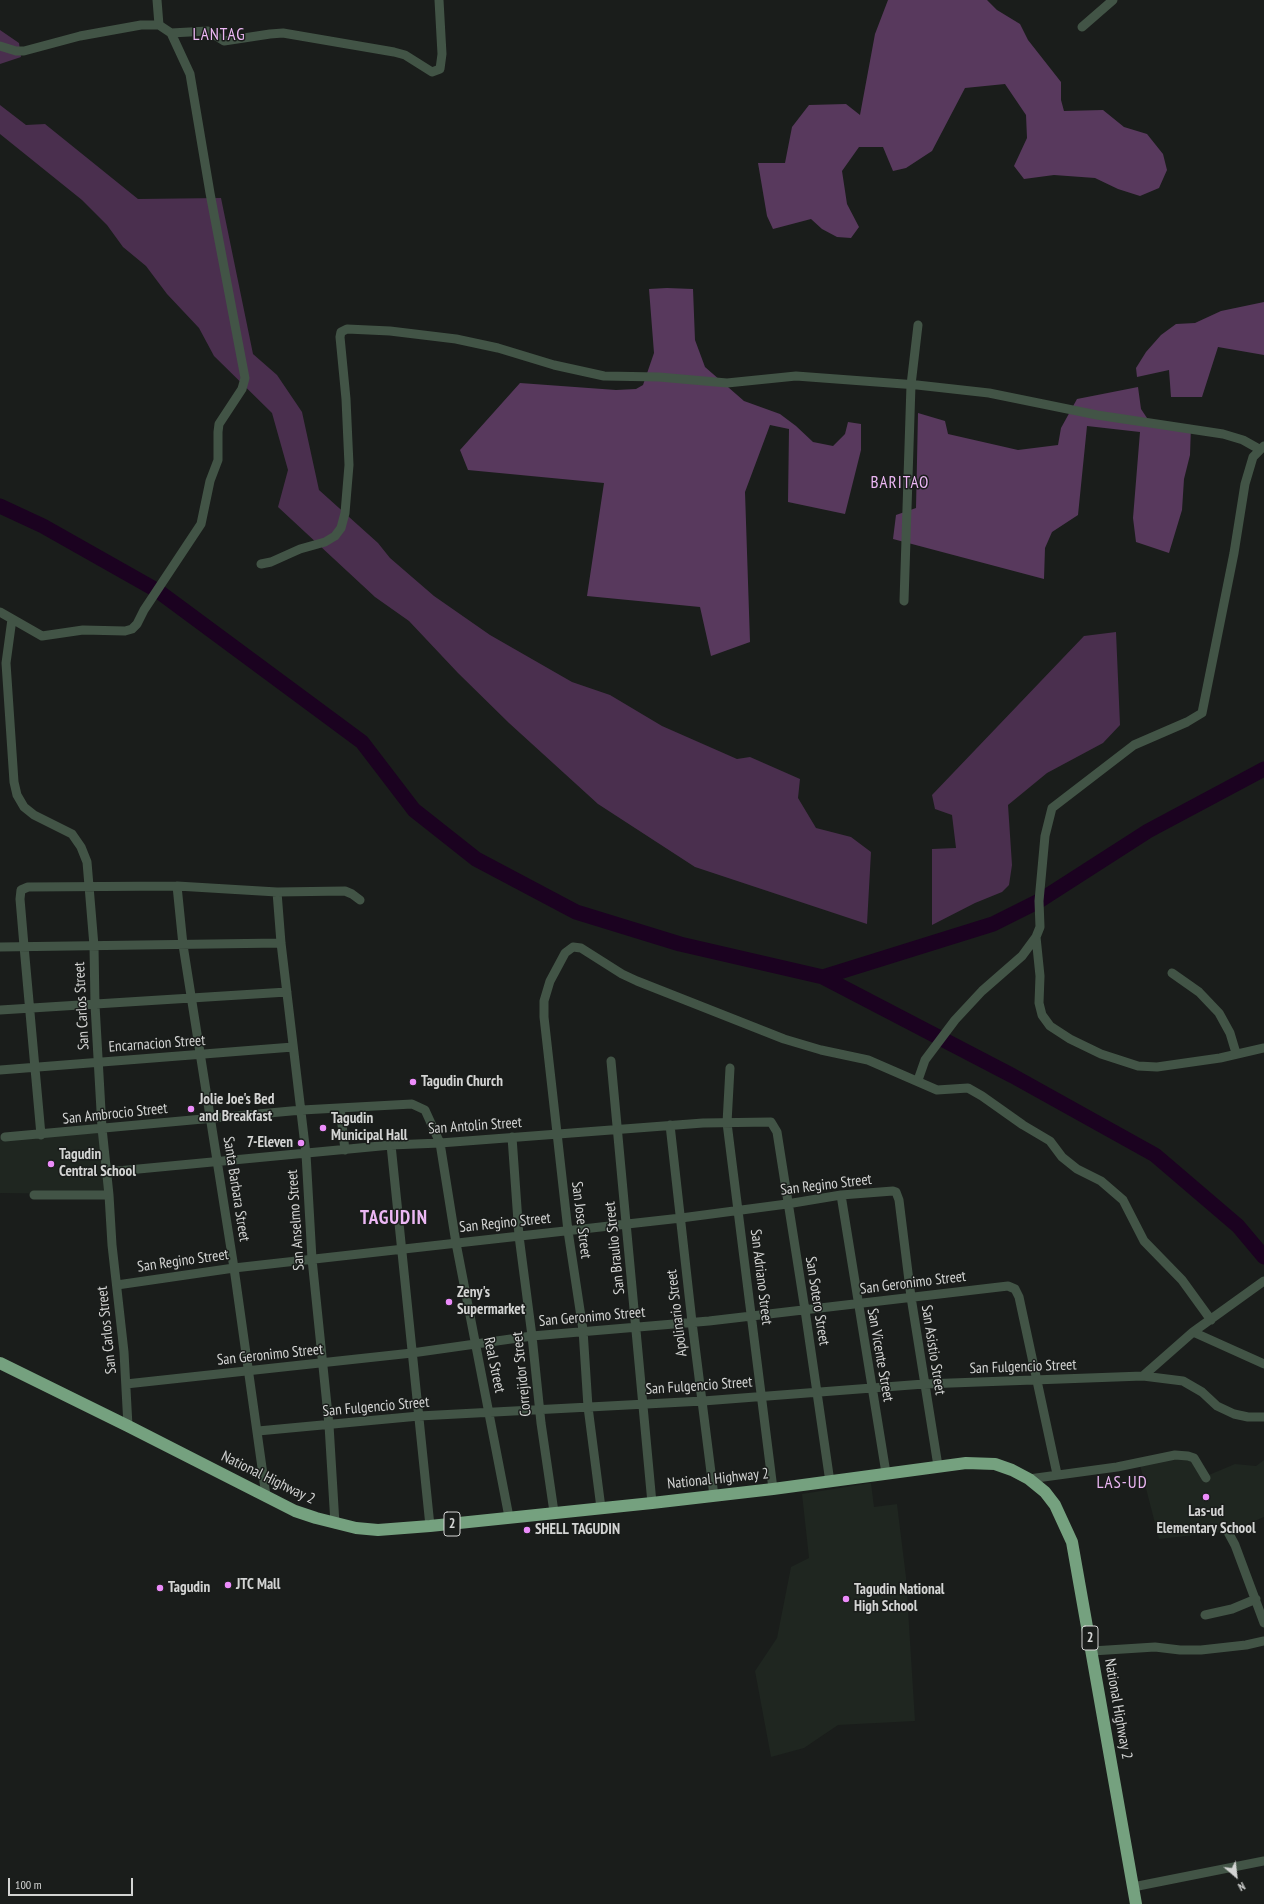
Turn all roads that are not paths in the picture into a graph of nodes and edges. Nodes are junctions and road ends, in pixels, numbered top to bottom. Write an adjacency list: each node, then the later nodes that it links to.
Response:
1 (157, 0): 4 (street)
2 (439, 0): 6 (street)
3 (1113, 0): 5 (street)
4 (159, 25): 6 (street); 7 (street)
5 (1082, 27)
6 (171, 33): 14 (street)
7 (0, 46)
8 (918, 325): 9 (street)
9 (911, 385): 10 (street); 11 (street); 12 (street)
10 (1262, 448): 19 (street)
11 (261, 564)
12 (904, 601)
13 (0, 612): 14 (street)
14 (12, 619): 15 (street, San Carlos Street)
15 (90, 886): 16 (street); 22 (street); 23 (street, San Carlos Street)
16 (177, 886): 17 (street); 21 (street, Santa Barbara Street)
17 (276, 892): 18 (street); 20 (street, San Anselmo Street)
18 (360, 900)
19 (1036, 938): 33 (street); 40 (street)
20 (281, 944): 21 (street); 26 (street, San Anselmo Street)
21 (182, 945): 23 (street); 27 (street, Santa Barbara Street)
22 (24, 946): 23 (street); 24 (street); 29 (street)
23 (94, 946): 28 (street, San Carlos Street)
24 (0, 947)
25 (1172, 973): 33 (street)
26 (287, 992): 27 (street); 31 (street, San Anselmo Street)
27 (192, 999): 28 (street); 34 (street, Santa Barbara Street)
28 (94, 1005): 29 (street); 36 (street, San Carlos Street)
29 (29, 1008): 30 (street); 37 (street)
30 (0, 1010)
31 (293, 1047): 34 (street, Encarnacion Street); 43 (street, San Anselmo Street)
32 (1264, 1048): 33 (street)
33 (1236, 1053)
34 (201, 1055): 36 (street, Encarnacion Street); 44 (street, Santa Barbara Street)
35 (611, 1061): 49 (street, San Braulio Street)
36 (99, 1063): 37 (street, Encarnacion Street); 48 (street, San Carlos Street)
37 (35, 1067): 39 (street, Encarnacion Street); 51 (street)
38 (730, 1068): 45 (street, San Adriano Street)
39 (0, 1070)
40 (918, 1080): 50 (street, San Jose Street); 80 (street)
41 (419, 1106): 42 (street, San Ambrocio Street); 54 (street, Real Street)
42 (340, 1108): 43 (street, San Ambrocio Street); 56 (street)
43 (302, 1110): 44 (street, San Ambrocio Street); 57 (street, San Anselmo Street)
44 (210, 1118): 48 (street, San Ambrocio Street); 58 (street, Santa Barbara Street)
45 (727, 1123): 46 (street, San Antolin Street); 47 (street, San Antolin Street); 65 (street, San Adriano Street)
46 (774, 1125): 64 (street, San Sotero Street)
47 (670, 1126): 49 (street, San Antolin Street); 66 (street, Apolinario Street)
48 (102, 1128): 51 (street, San Ambrocio Street); 59 (street, San Carlos Street)
49 (616, 1130): 50 (street, San Antolin Street); 67 (street, San Braulio Street)
50 (556, 1134): 53 (street, San Antolin Street); 68 (street, San Jose Street)
51 (41, 1135): 52 (street, San Ambrocio Street)
52 (5, 1137)
53 (512, 1137): 54 (street, San Antolin Street); 69 (street, Correjidor Street)
54 (440, 1143): 55 (street, San Antolin Street); 70 (street, Real Street)
55 (391, 1145): 56 (street, San Antolin Street); 71 (street)
56 (345, 1150): 57 (street, San Antolin Street)
57 (306, 1154): 58 (street, San Antolin Street); 72 (street, San Anselmo Street)
58 (218, 1163): 59 (street, San Antolin Street); 73 (street, Santa Barbara Street)
59 (107, 1172): 62 (street, San Carlos Street)
60 (896, 1192): 61 (street, San Regino Street); 76 (street, San Asistio Street)
61 (840, 1194): 64 (street, San Regino Street); 77 (street, San Vicente Street)
62 (110, 1195): 63 (street); 75 (street, San Carlos Street)
63 (34, 1196)
64 (787, 1204): 65 (street, San Regino Street); 78 (street, San Sotero Street)
65 (738, 1210): 66 (street, San Regino Street); 79 (street, San Adriano Street)
66 (680, 1218): 67 (street, San Regino Street); 81 (street, Apolinario Street)
67 (627, 1224): 68 (street, San Regino Street); 82 (street, San Braulio Street)
68 (568, 1231): 69 (street, San Regino Street); 83 (street, San Jose Street)
69 (519, 1236): 70 (street, San Regino Street); 85 (street, Correjidor Street)
70 (456, 1243): 71 (street, San Regino Street); 86 (street, Real Street)
71 (402, 1250): 72 (street, San Regino Street); 87 (street)
72 (312, 1259): 73 (street, San Regino Street); 89 (street, San Anselmo Street)
73 (234, 1268): 75 (street, San Regino Street); 91 (street, Santa Barbara Street)
74 (1264, 1281): 80 (street)
75 (117, 1285): 94 (street, San Carlos Street)
76 (911, 1297): 77 (street, San Geronimo Street); 93 (street, San Geronimo Street); 95 (street, San Asistio Street)
77 (858, 1304): 78 (street, San Geronimo Street); 96 (street, San Vicente Street)
78 (805, 1310): 79 (street, San Geronimo Street); 97 (street, San Sotero Street)
79 (752, 1316): 81 (street, San Geronimo Street); 98 (street, San Adriano Street)
80 (1214, 1318): 84 (street)
81 (692, 1322): 82 (street, San Geronimo Street); 99 (street, Apolinario Street)
82 (637, 1327): 83 (street, San Geronimo Street); 100 (street, San Braulio Street)
83 (583, 1330): 85 (street, San Geronimo Street); 101 (street, San Jose Street)
84 (1193, 1332): 90 (street); 92 (street)
85 (532, 1336): 86 (street, San Geronimo Street); 102 (street, Correjidor Street)
86 (476, 1345): 87 (street, San Geronimo Street); 103 (street, Real Street)
87 (412, 1353): 89 (street, San Geronimo Street); 104 (street)
88 (0, 1363): 107 (highway, National Highway 2 / 2)
89 (322, 1364): 91 (street, San Geronimo Street); 106 (street, San Anselmo Street)
90 (1264, 1364)
91 (249, 1372): 94 (street, San Geronimo Street); 108 (street, Santa Barbara Street)
92 (1143, 1376): 93 (street, San Fulgencio Street); 105 (street, San Fulgencio Street)
93 (1036, 1381): 95 (street, San Fulgencio Street); 111 (street)
94 (126, 1384): 107 (street, San Carlos Street)
95 (924, 1384): 96 (street, San Fulgencio Street); 109 (street, San Asistio Street)
96 (872, 1388): 97 (street, San Fulgencio Street); 110 (street, San Vicente Street)
97 (816, 1393): 98 (street, San Fulgencio Street); 114 (street, San Sotero Street)
98 (762, 1396): 99 (street, San Fulgencio Street); 115 (street, San Adriano Street)
99 (703, 1401): 100 (street, San Fulgencio Street); 117 (street, Apolinario Street)
100 (643, 1404): 101 (street, San Fulgencio Street); 118 (street, San Braulio Street)
101 (588, 1407): 102 (street, San Fulgencio Street); 119 (street, San Jose Street)
102 (539, 1411): 103 (street, San Fulgencio Street); 120 (street, Correjidor Street)
103 (490, 1413): 104 (street, San Fulgencio Street); 121 (street, Real Street)
104 (419, 1416): 106 (street, San Fulgencio Street); 123 (street)
105 (1264, 1417)
106 (329, 1425): 108 (street, San Fulgencio Street); 122 (street, San Anselmo Street)
107 (128, 1426): 116 (highway, National Highway 2 / 2)
108 (258, 1431): 116 (street, Santa Barbara Street)
109 (938, 1466): 110 (highway, National Highway 2 / 2); 113 (highway, National Highway 2 / 2)
110 (886, 1473): 114 (highway, National Highway 2 / 2)
111 (1057, 1474): 112 (street); 113 (street)
112 (1206, 1478)
113 (1029, 1479): 129 (highway, National Highway 2 / 2)
114 (830, 1482): 115 (highway, National Highway 2 / 2)
115 (774, 1490): 117 (highway, National Highway 2 / 2)
116 (266, 1496): 122 (highway, National Highway 2 / 2)
117 (714, 1496): 118 (highway, National Highway 2 / 2)
118 (652, 1503): 119 (highway, National Highway 2 / 2)
119 (601, 1508): 120 (highway, National Highway 2 / 2)
120 (554, 1512): 121 (highway, National Highway 2 / 2)
121 (509, 1517): 123 (highway, National Highway 2 / 2)
122 (335, 1524): 123 (highway, National Highway 2 / 2)
123 (430, 1526)
124 (1228, 1532): 125 (street)
125 (1256, 1599): 126 (street); 127 (street)
126 (1205, 1615)
127 (1264, 1623)
128 (1264, 1641): 129 (street)
129 (1092, 1651): 131 (highway, National Highway 2 / 2)
130 (1264, 1861): 131 (street)
131 (1133, 1887): 132 (highway, National Highway 2 / 2)
132 (1136, 1904)

